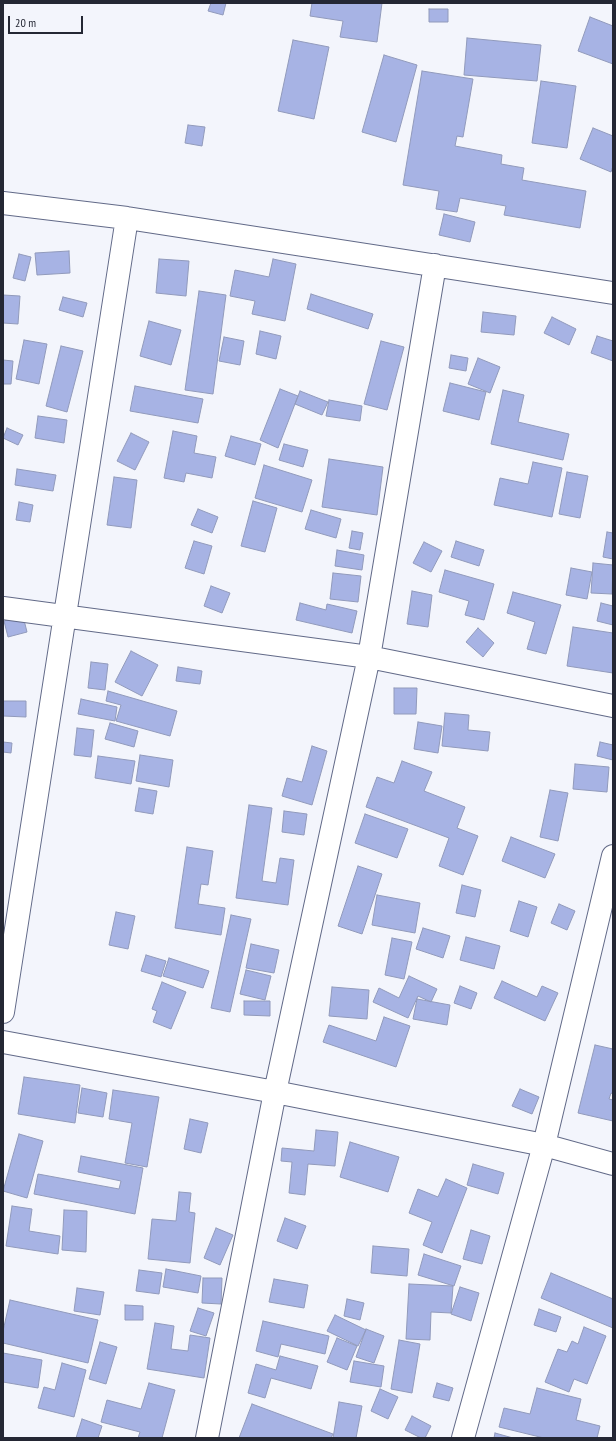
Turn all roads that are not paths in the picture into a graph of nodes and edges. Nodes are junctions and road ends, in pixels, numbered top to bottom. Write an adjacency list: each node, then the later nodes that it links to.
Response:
1 (3, 203): 2 (street)
2 (126, 218): 3 (street); 6 (street)
3 (435, 265): 4 (street); 7 (street)
4 (613, 293)
5 (3, 608): 6 (street)
6 (65, 616): 7 (street); 10 (street)
7 (369, 657): 8 (street); 12 (street)
8 (613, 706)
9 (613, 856): 13 (street)
10 (3, 1012)
11 (3, 1042): 12 (street)
12 (275, 1092): 13 (street); 15 (street)
13 (544, 1145): 14 (street); 16 (street)
14 (613, 1164)
15 (207, 1438)
16 (463, 1438)

